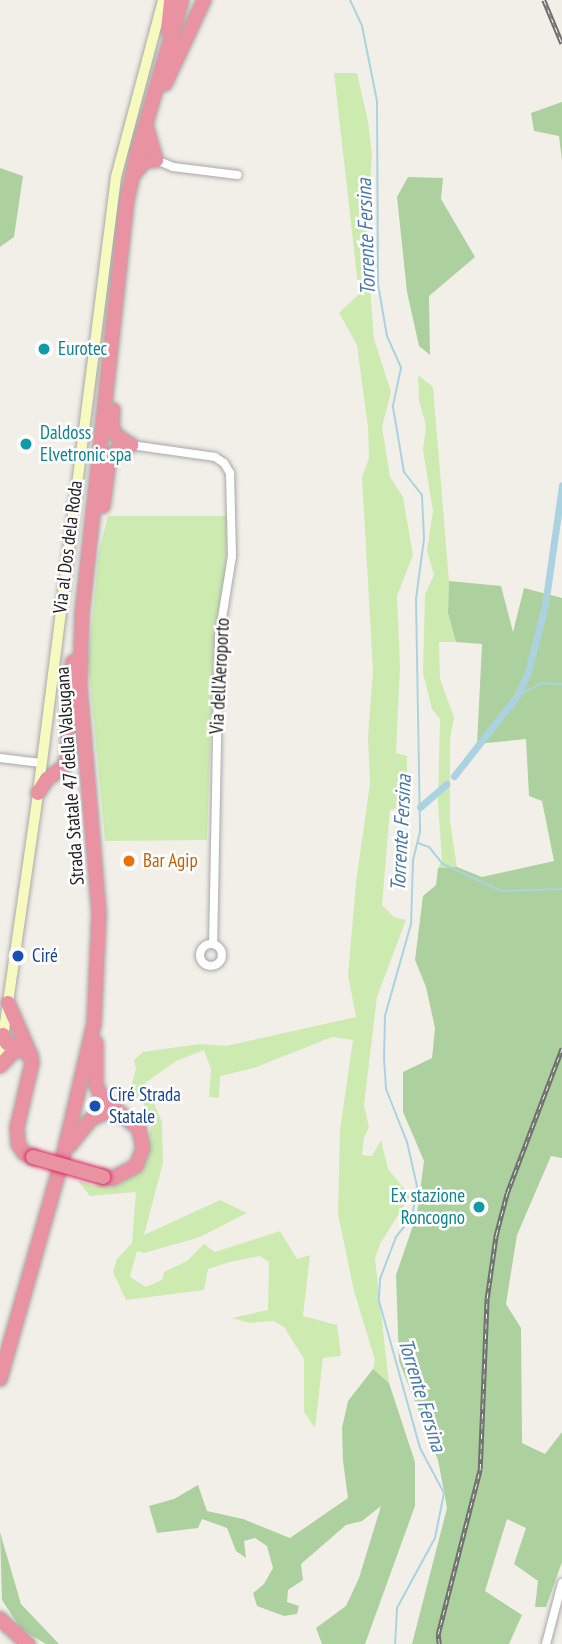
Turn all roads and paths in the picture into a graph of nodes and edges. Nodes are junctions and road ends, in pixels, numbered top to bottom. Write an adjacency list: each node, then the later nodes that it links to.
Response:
1 (163, 0): 5 (main road, Via al Dos dela Roda)
2 (171, 0): 5 (highway)
3 (180, 0): 5 (highway, Strada Statale 47 della Valsugana); 6 (highway, Strada Statale 47 della Valsugana)
4 (204, 0): 6 (highway)
5 (161, 32): 13 (highway, Strada Statale 47 della Valsugana); 15 (main road, Via al Dos dela Roda)
6 (146, 124): 7 (highway); 9 (highway, Strada Statale 47 della Valsugana)
7 (156, 160): 8 (street); 9 (highway)
8 (238, 175)
9 (131, 177): 10 (highway, Strada Statale 47 della Valsugana)
10 (110, 356): 11 (highway); 12 (highway, Strada Statale 47 della Valsugana)
11 (131, 445): 12 (highway); 20 (street, Via dell'Aeroporto)
12 (90, 536): 19 (highway, Strada Statale 47 della Valsugana)
13 (74, 653): 16 (highway); 29 (highway, Strada Statale 47 della Valsugana)
14 (0, 758): 15 (street)
15 (41, 763): 16 (highway); 17 (main road, Via al Dos dela Roda)
16 (55, 772): 17 (highway)
17 (38, 793): 21 (main road, Via al Dos dela Roda)
18 (108, 898): 19 (highway)
19 (99, 913): 22 (highway, Strada Statale 47 della Valsugana)
20 (213, 944)
21 (8, 1003): 23 (main road, Via al Dos dela Roda); 24 (highway)
22 (94, 1024): 27 (highway); 28 (highway, Strada Statale 47 della Valsugana)
23 (3, 1035): 24 (highway); 25 (main road, Via al Dos dela Roda)
24 (27, 1050): 26 (highway); 27 (highway, bridge)
25 (0, 1058)
26 (0, 1066)
27 (117, 1112): 28 (highway)
28 (63, 1157): 30 (highway, Strada Statale 47 della Valsugana)
29 (0, 1358)
30 (0, 1379)
31 (562, 1583): 34 (street)
32 (0, 1619): 33 (highway)
33 (26, 1644)
34 (546, 1644)

